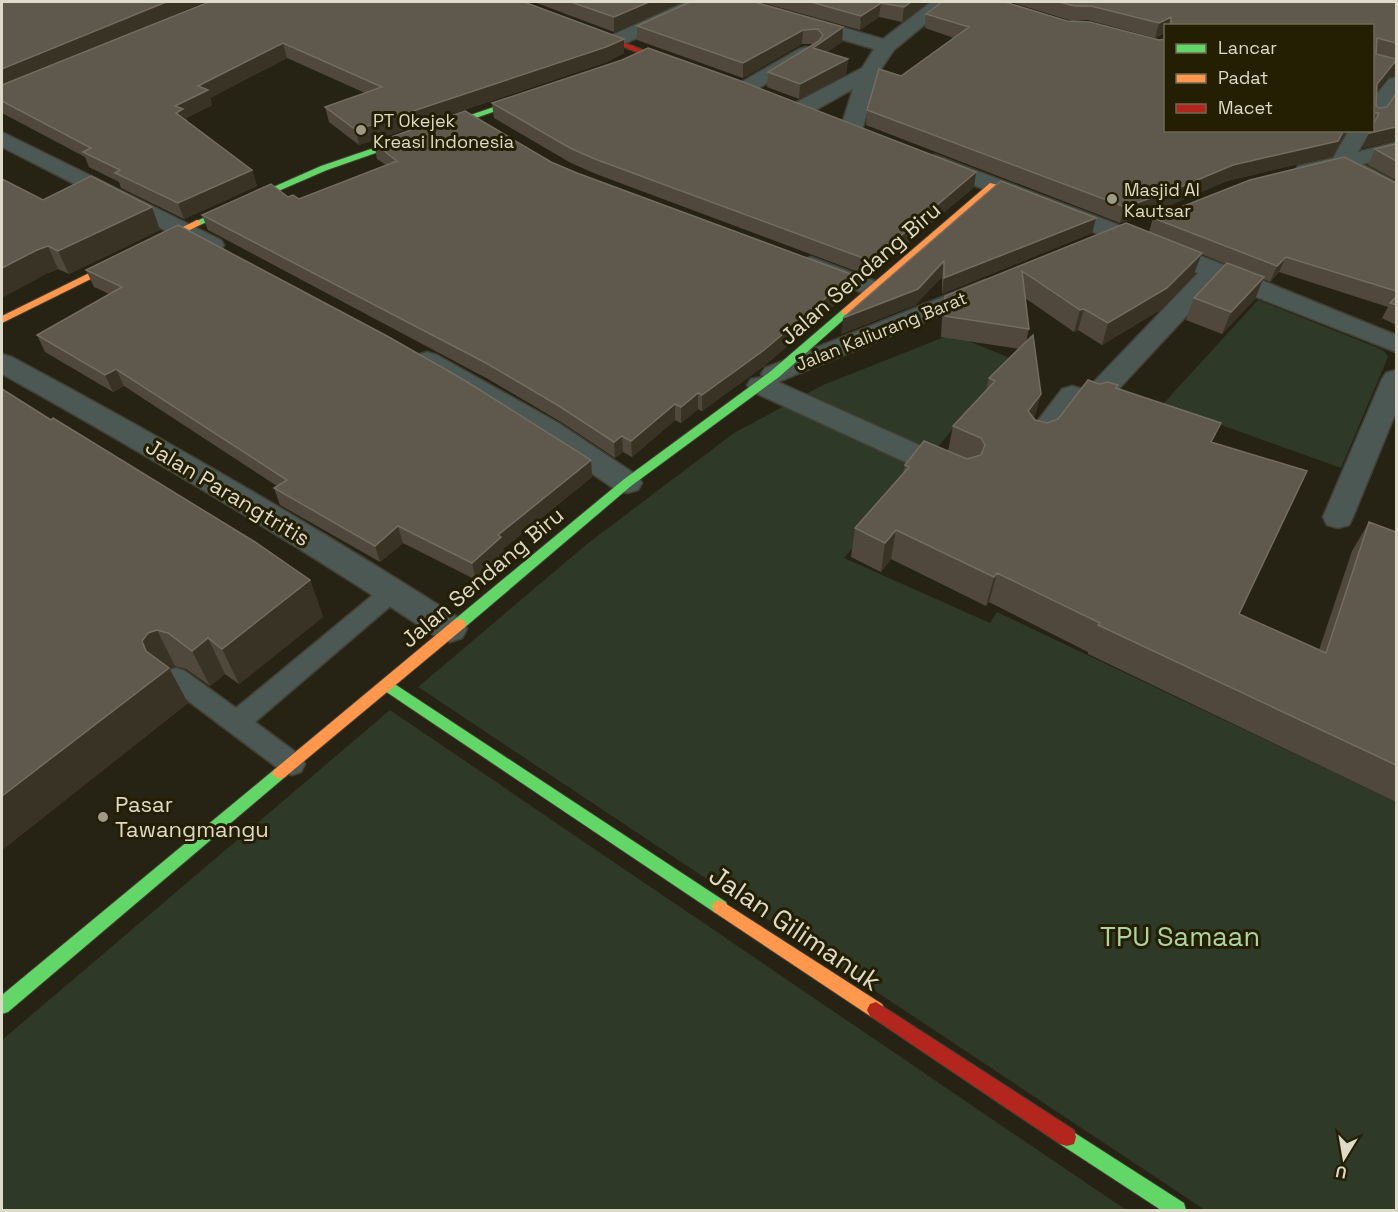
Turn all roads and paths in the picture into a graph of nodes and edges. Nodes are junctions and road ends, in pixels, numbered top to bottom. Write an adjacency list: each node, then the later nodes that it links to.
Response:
1 (513, 2): 5 (street)
2 (699, 2): 5 (street)
3 (743, 2): 6 (street)
4 (942, 2): 6 (street)
5 (615, 41): 8 (street)
6 (886, 46): 11 (street)
7 (810, 50): 14 (street)
8 (647, 53): 9 (street); 10 (street)
9 (669, 61)
10 (625, 63)
11 (869, 72): 16 (street); 19 (street)
12 (1394, 72): 17 (street)
13 (723, 80): 14 (street)
14 (745, 88): 16 (street)
15 (548, 91): 18 (street)
16 (799, 110): 19 (street)
17 (1374, 111)
18 (472, 117): 21 (street); 31 (street)
19 (850, 130): 22 (street)
20 (1359, 132): 26 (street)
21 (499, 133)
22 (872, 138)
23 (2, 140): 31 (street)
24 (1396, 149): 26 (street)
25 (916, 155): 28 (street)
26 (1342, 162): 27 (street); 29 (street)
27 (1289, 175)
28 (993, 185): 32 (street); 38 (street, Jalan Sendang Biru)
29 (1396, 191)
30 (1153, 221): 32 (street)
31 (182, 231): 34 (street); 39 (street)
32 (1120, 232): 33 (street); 36 (street)
33 (1088, 246)
34 (235, 257)
35 (794, 258): 38 (street)
36 (1215, 270): 40 (street); 45 (street)
37 (1012, 277): 44 (street, Jalan Kaliurang Barat)
38 (874, 289): 44 (street, Jalan Sendang Biru)
39 (2, 320)
40 (1396, 344)
41 (409, 351): 47 (street)
42 (2, 363): 49 (street, Jalan Parangtritis)
43 (1396, 379): 48 (street)
44 (768, 380): 46 (street); 47 (street, Jalan Sendang Biru)
45 (1038, 440)
46 (962, 476)
47 (627, 483): 50 (street, Jalan Sendang Biru)
48 (1338, 517)
49 (393, 591): 50 (street, Jalan Parangtritis); 53 (lane)
50 (450, 629): 52 (street, Jalan Sendang Biru)
51 (176, 678): 53 (lane)
52 (387, 685): 54 (street, Jalan Sendang Biru); 56 (street, Jalan Gilimanuk)
53 (236, 723): 54 (lane)
54 (292, 764): 55 (street, Jalan Sendang Biru)
55 (2, 1006)
56 (1177, 1210)

